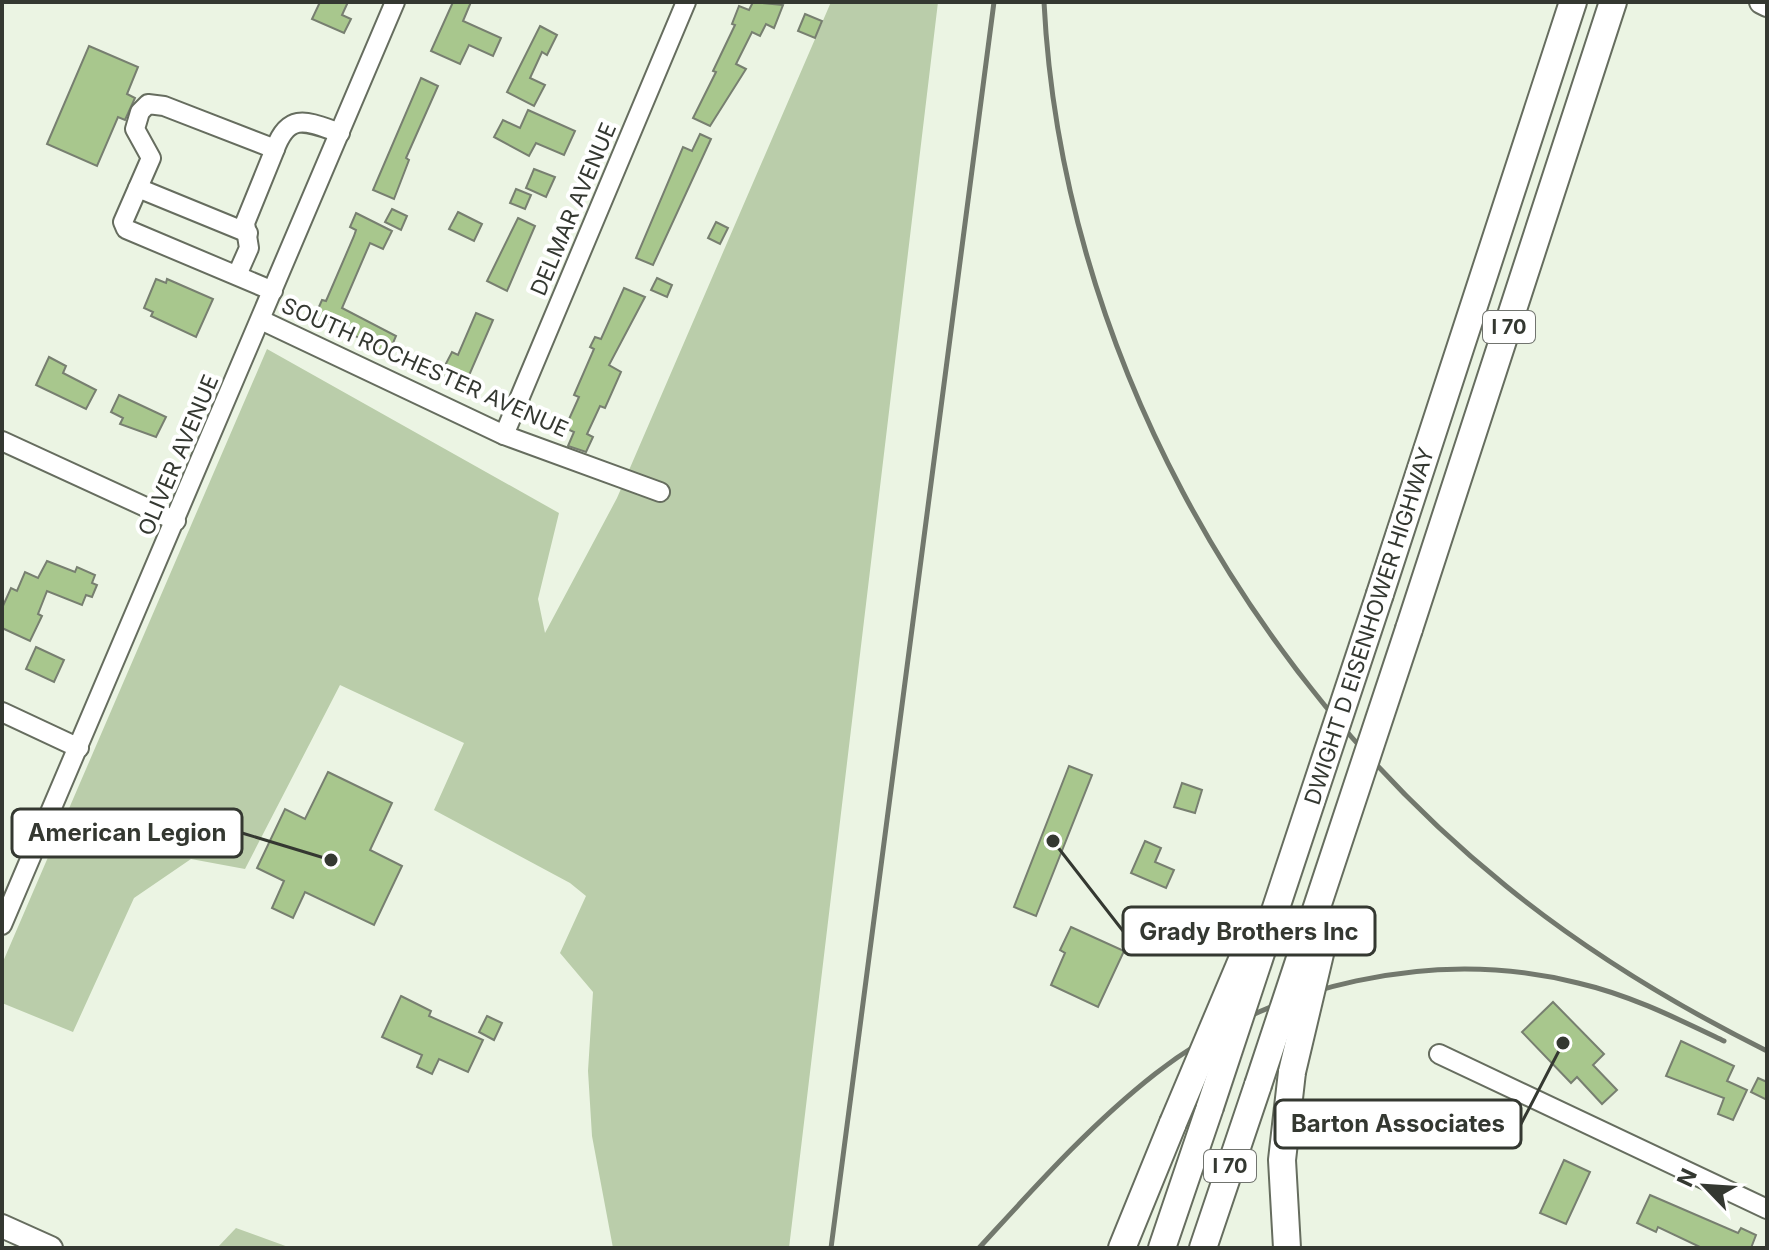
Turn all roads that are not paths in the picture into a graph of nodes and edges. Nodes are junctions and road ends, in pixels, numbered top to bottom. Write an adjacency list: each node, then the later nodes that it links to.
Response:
1 (395, 2): 7 (street, OLIVER AVENUE)
2 (686, 2): 14 (street, DELMAR AVENUE)
3 (1761, 2): 5 (main road)
4 (1572, 5): 21 (highway, DWIGHT D EISENHOWER HIGHWAY / I 70, bridge)
5 (1767, 5)
6 (1610, 13): 20 (highway, DWIGHT D EISENHOWER HIGHWAY / I 70, bridge)
7 (340, 133): 8 (street); 12 (street, OLIVER AVENUE)
8 (275, 149): 9 (street); 10 (street)
9 (138, 188): 10 (street); 11 (street)
10 (248, 233): 11 (street)
11 (237, 275): 12 (street)
12 (273, 291): 13 (street, OLIVER AVENUE)
13 (261, 320): 14 (street, SOUTH ROCHESTER AVENUE); 17 (street, OLIVER AVENUE)
14 (504, 435): 16 (street, SOUTH ROCHESTER AVENUE)
15 (2, 441): 17 (street)
16 (660, 492)
17 (176, 521): 19 (street, OLIVER AVENUE)
18 (2, 712): 19 (street)
19 (79, 748): 22 (street, OLIVER AVENUE)
20 (1361, 774): 29 (highway, DWIGHT D EISENHOWER HIGHWAY / I 70, bridge); 30 (highway, bridge)
21 (1320, 775): 27 (highway, bridge); 28 (highway, DWIGHT D EISENHOWER HIGHWAY / I 70, bridge)
22 (2, 925)
23 (1439, 1054): 24 (street)
24 (1767, 1209)
25 (2, 1226): 26 (main road)
26 (51, 1248)
27 (1122, 1248)
28 (1162, 1248)
29 (1203, 1248)
30 (1287, 1248)

